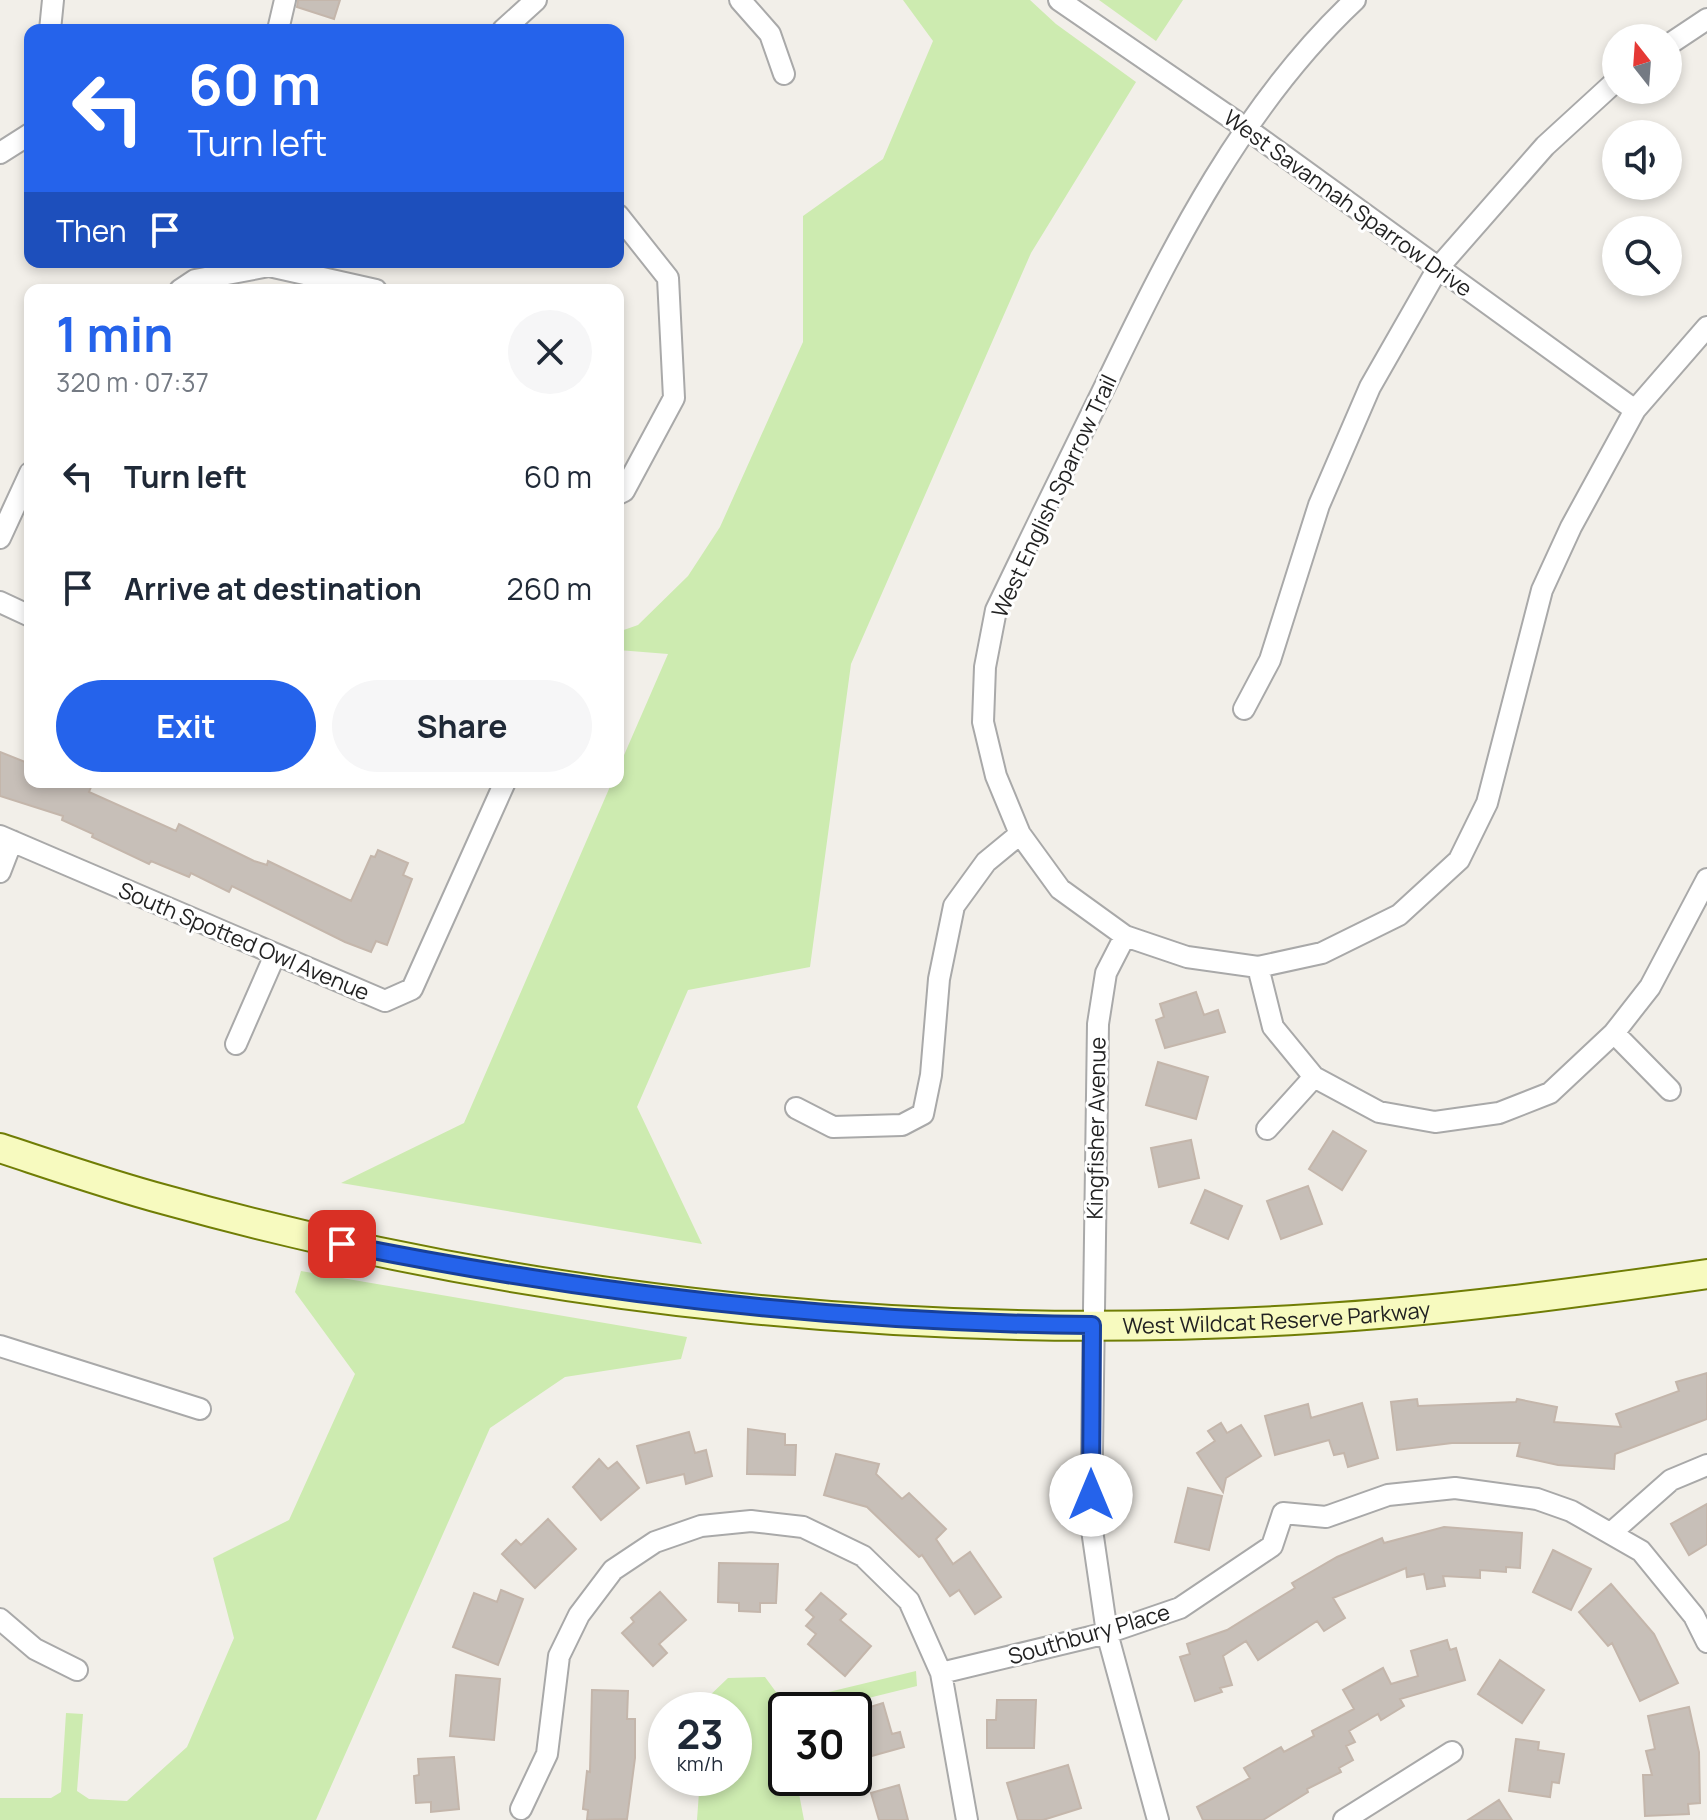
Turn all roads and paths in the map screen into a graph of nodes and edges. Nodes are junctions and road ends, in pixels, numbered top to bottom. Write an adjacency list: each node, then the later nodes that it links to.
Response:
1 (53, 0): 8 (street)
2 (285, 0): 9 (street)
3 (536, 0): 10 (street)
4 (740, 0): 12 (street)
5 (1059, 0): 14 (street, West Savannah Sparrow Drive)
6 (1355, 0): 14 (street, West English Sparrow Trail)
7 (1707, 19): 11 (street)
8 (51, 24)
9 (279, 24)
10 (510, 24)
11 (1682, 36)
12 (784, 74)
13 (1602, 94): 20 (street)
14 (1247, 129): 20 (street, West Savannah Sparrow Drive); 32 (street, West English Sparrow Trail)
15 (24, 138): 16 (street)
16 (0, 153)
17 (624, 223): 26 (street)
18 (258, 268): 21 (street)
19 (278, 268): 22 (street)
20 (1438, 268): 24 (street, West Savannah Sparrow Drive); 30 (street)
21 (189, 284)
22 (349, 284)
23 (1707, 327): 24 (street, West English Sparrow Trail)
24 (1635, 410): 38 (street, West English Sparrow Trail)
25 (24, 486): 27 (street)
26 (624, 491)
27 (0, 538)
28 (0, 602): 29 (street)
29 (24, 613)
30 (1244, 709)
31 (502, 788): 37 (street, South Spotted Owl Avenue)
32 (1020, 834): 36 (street, West English Sparrow Trail); 43 (street)
33 (6, 838): 34 (street); 37 (street, South Spotted Owl Avenue)
34 (0, 872)
35 (1707, 879): 39 (street)
36 (1125, 936): 38 (street, West English Sparrow Trail); 47 (street, Kingfisher Avenue)
37 (275, 955): 40 (street)
38 (1258, 967): 41 (street)
39 (1614, 1033): 41 (street); 42 (street)
40 (236, 1044)
41 (1314, 1077): 44 (street)
42 (1670, 1090)
43 (796, 1108)
44 (1267, 1129)
45 (0, 1148): 47 (main road, West Wildcat Reserve Parkway)
46 (1707, 1274): 47 (main road, West Wildcat Reserve Parkway)
47 (1092, 1325): 53 (street, Kingfisher Avenue)
48 (0, 1346): 49 (street)
49 (200, 1409)
50 (1707, 1465): 51 (street)
51 (1611, 1533): 53 (street, Southbury Place); 54 (street, Southbury Place)
52 (0, 1619): 55 (street)
53 (1107, 1633): 56 (street, Southbury Place); 60 (street, Kingfisher Avenue)
54 (1707, 1642)
55 (77, 1670)
56 (941, 1673): 58 (street); 59 (street)
57 (1452, 1752): 61 (street)
58 (521, 1809)
59 (967, 1820)
60 (1158, 1820)
61 (1344, 1820)

